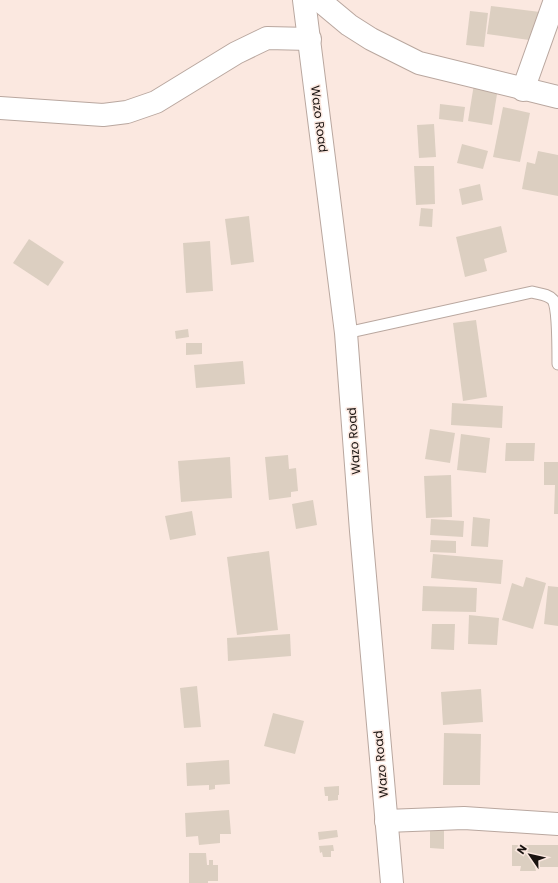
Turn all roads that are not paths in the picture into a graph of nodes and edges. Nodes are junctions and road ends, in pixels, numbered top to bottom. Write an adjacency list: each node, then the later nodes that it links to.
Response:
1 (304, 0): 4 (main road, Wazo Road)
2 (319, 0): 5 (main road)
3 (555, 0): 5 (main road)
4 (310, 39): 7 (main road); 8 (main road, Wazo Road)
5 (523, 90): 6 (main road)
6 (558, 97)
7 (4, 106)
8 (346, 333): 9 (lane); 10 (main road, Wazo Road)
9 (558, 364)
10 (386, 821): 11 (main road); 12 (main road, Wazo Road)
11 (558, 824)
12 (392, 883)

